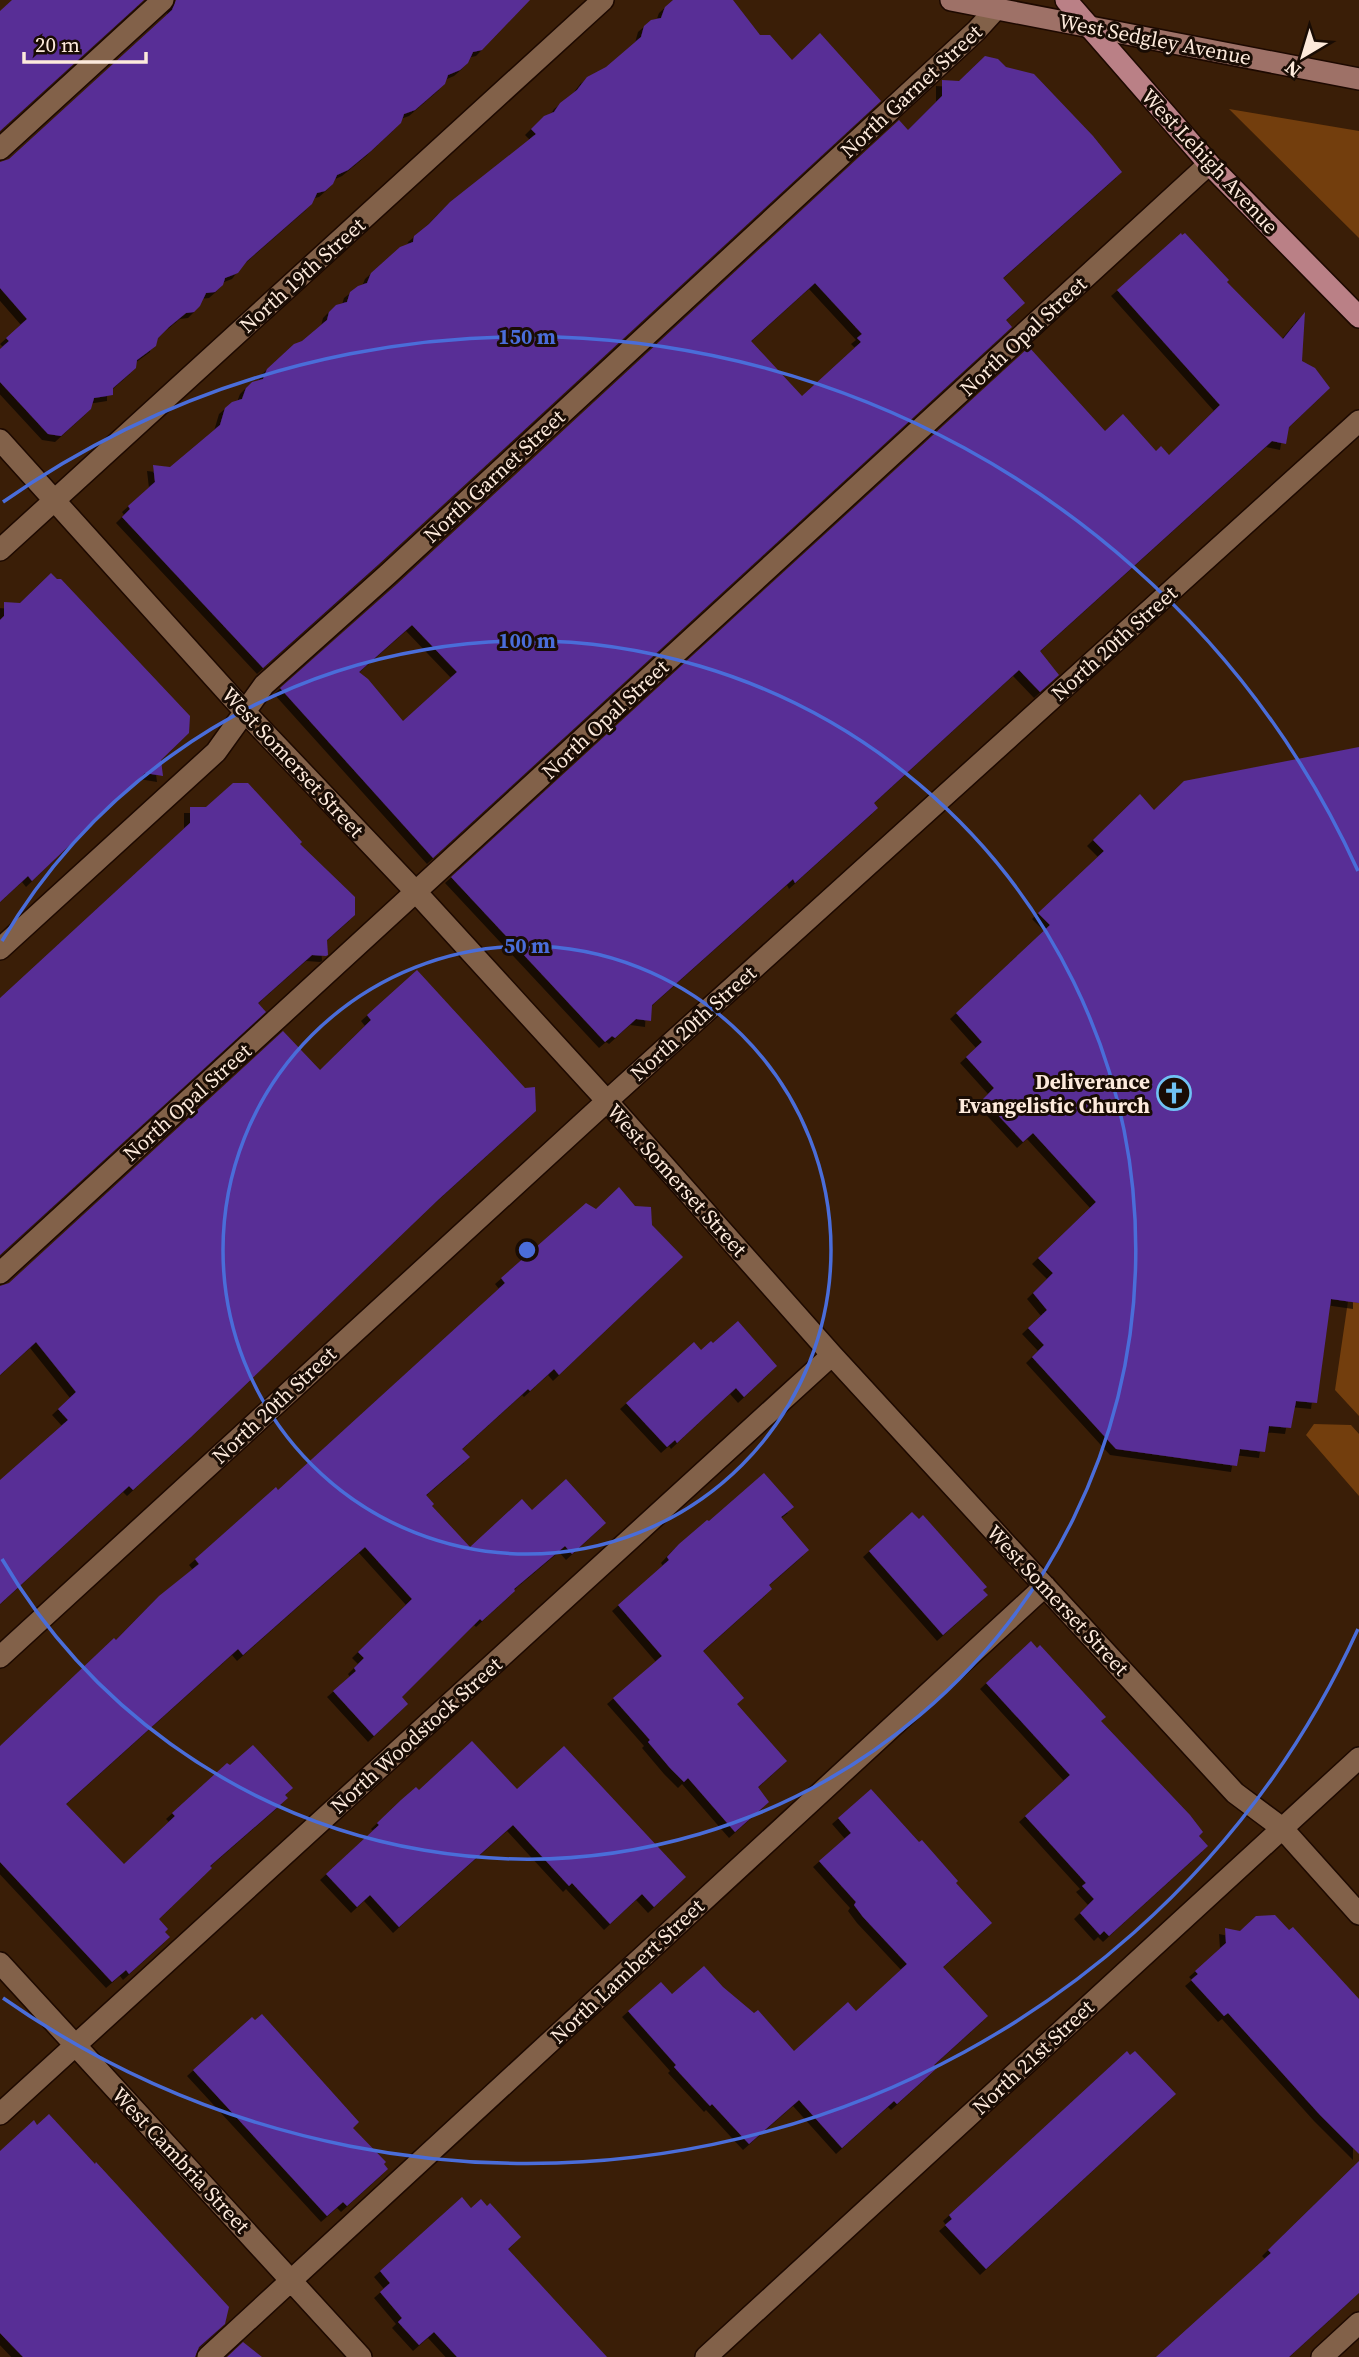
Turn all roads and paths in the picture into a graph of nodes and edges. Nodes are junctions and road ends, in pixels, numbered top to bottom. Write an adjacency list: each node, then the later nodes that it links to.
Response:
1 (163, 0): 8 (street)
2 (603, 0): 13 (street, North 19th Street)
3 (951, 0): 5 (street, West Sedgley Avenue)
4 (1066, 0): 6 (main road, West Lehigh Avenue)
5 (997, 8): 6 (street, West Sedgley Avenue); 15 (street, North Garnet Street)
6 (1089, 27): 7 (street, West Sedgley Avenue); 9 (main road, West Lehigh Avenue)
7 (1359, 79)
8 (0, 149)
9 (1209, 164): 10 (main road, West Lehigh Avenue); 16 (street, North Opal Street)
10 (1359, 317)
11 (1359, 421): 18 (street, North 20th Street)
12 (0, 440): 13 (street, West Somerset Street)
13 (54, 500): 14 (street, North 19th Street); 15 (street, West Somerset Street)
14 (0, 550)
15 (246, 713): 16 (street, West Somerset Street); 17 (street, North Garnet Street)
16 (416, 892): 18 (street, West Somerset Street); 19 (street, North Opal Street)
17 (0, 949)
18 (607, 1101): 20 (street, West Somerset Street); 22 (street, North 20th Street)
19 (0, 1273)
20 (832, 1355): 21 (street, West Somerset Street); 27 (street, North Woodstock Street)
21 (1045, 1586): 24 (street, West Somerset Street); 29 (street, North Lambert Street)
22 (0, 1657)
23 (1359, 1758): 24 (street, North 21st Street)
24 (1282, 1828): 25 (street, West Somerset Street); 33 (street, North 21st Street)
25 (1359, 1914)
26 (0, 1963): 27 (street, West Cambria Street)
27 (75, 2045): 28 (street, North Woodstock Street); 29 (street, West Cambria Street)
28 (0, 2114)
29 (291, 2281): 31 (street, North Lambert Street); 32 (street, West Cambria Street)
30 (1359, 2323): 34 (street)
31 (208, 2357)
32 (361, 2357)
33 (706, 2357)
34 (1322, 2357)

